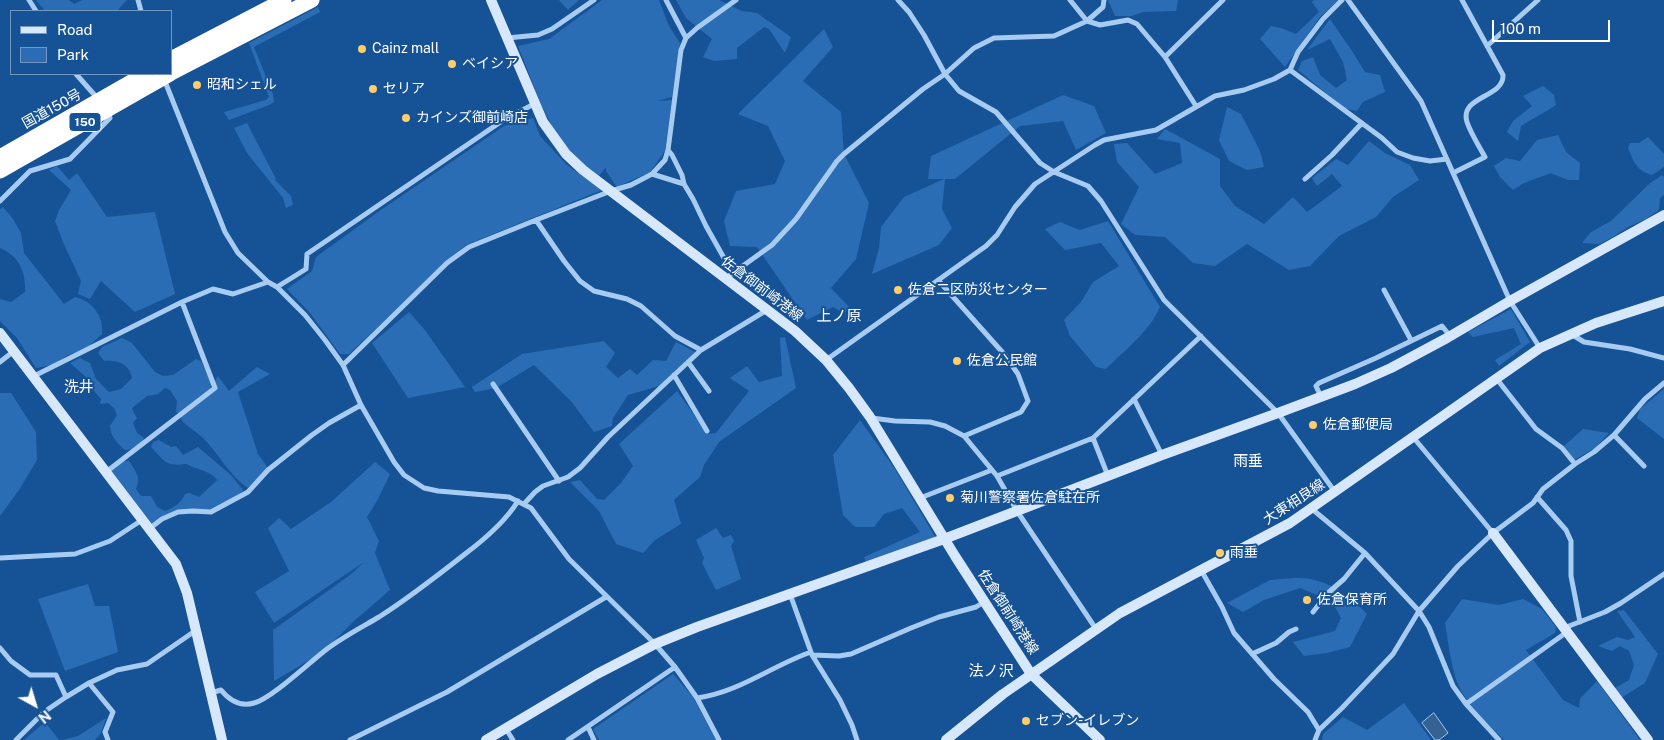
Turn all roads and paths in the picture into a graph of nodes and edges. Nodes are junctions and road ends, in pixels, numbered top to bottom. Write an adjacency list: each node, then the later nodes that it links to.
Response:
1 (284, 0): 20 (highway)
2 (312, 0): 22 (highway, 国道150号 / 150)
3 (491, 0): 16 (street, 佐倉御前崎港線)
4 (594, 0): 16 (street)
5 (666, 0): 17 (street)
6 (736, 0): 17 (street)
7 (898, 0): 23 (street)
8 (1070, 0): 15 (street)
9 (1104, 0): 15 (street)
10 (1223, 0): 19 (street)
11 (1342, 0): 21 (street)
12 (1348, 0): 33 (street)
13 (1462, 0): 18 (street)
14 (1538, 0): 18 (street)
15 (1087, 21): 19 (street); 23 (street)
16 (507, 38): 27 (street, 佐倉御前崎港線)
17 (686, 38): 31 (street)
18 (1487, 46): 36 (street)
19 (1165, 57): 29 (street)
20 (172, 58)
21 (1290, 70): 29 (street); 30 (street)
22 (172, 72)
23 (945, 74): 35 (street); 44 (street)
24 (77, 75): 28 (street)
25 (144, 75): 28 (highway, 国道150号 / 150)
26 (167, 75): 28 (highway, 国道150号 / 150); 46 (street)
27 (534, 104): 40 (street, 佐倉御前崎港線); 47 (street)
28 (103, 105): 32 (highway, 国道150号 / 150); 34 (highway, 国道150号 / 150); 41 (street)
29 (1196, 106): 35 (street)
30 (1362, 124): 33 (street); 38 (street)
31 (668, 150): 37 (street); 39 (street)
32 (0, 157)
33 (1447, 159): 36 (street)
34 (0, 171)
35 (1054, 172): 45 (street); 55 (street)
36 (1453, 173): 49 (street)
37 (652, 174): 39 (street); 40 (street)
38 (1305, 178)
39 (684, 184): 44 (street)
40 (611, 191): 43 (street); 44 (street, 佐倉御前崎港線)
41 (0, 201)
42 (1664, 215): 49 (street)
43 (536, 220): 59 (street); 65 (street)
44 (730, 276): 52 (street, 佐倉御前崎港線)
45 (938, 280): 62 (street); 79 (street)
46 (268, 282): 47 (street); 51 (street)
47 (276, 287): 65 (street)
48 (1384, 290): 57 (street)
49 (1510, 301): 56 (street); 58 (street)
50 (1664, 301): 54 (street, 大東相良線)
51 (182, 302): 67 (street); 86 (street)
52 (768, 310): 59 (street); 62 (street, 佐倉御前崎港線)
53 (0, 334): 60 (street)
54 (1570, 334): 58 (street, 大東相良線); 61 (street)
55 (1201, 336): 73 (street); 75 (street)
56 (1450, 336): 57 (street); 72 (street)
57 (1411, 340): 72 (street)
58 (1540, 348): 68 (street, 大東相良線)
59 (701, 350): 64 (street)
60 (14, 352): 63 (street); 67 (street)
61 (1664, 358)
62 (826, 360): 76 (street, 佐倉御前崎港線)
63 (0, 362)
64 (688, 362): 66 (street); 71 (street)
65 (343, 365): 74 (street)
66 (674, 375): 77 (street); 89 (street)
67 (34, 376): 86 (street)
68 (1496, 378): 80 (street, 大東相良線); 83 (street)
69 (1664, 383): 78 (street)
70 (493, 384): 89 (street)
71 (709, 391)
72 (1321, 397): 75 (street)
73 (1134, 399): 81 (street); 82 (street)
74 (361, 405): 93 (street); 98 (street)
75 (1278, 414): 82 (street); 90 (street)
76 (870, 418): 79 (street); 92 (street, 佐倉御前崎港線)
77 (707, 431)
78 (1614, 435): 83 (street); 84 (street)
79 (964, 436): 85 (street)
80 (1412, 437): 90 (street, 大東相良線); 99 (street)
81 (1093, 438): 87 (street); 88 (street)
82 (1162, 456): 88 (street)
83 (1575, 464): 91 (street)
84 (1644, 466)
85 (992, 470): 87 (street); 92 (street)
86 (106, 473): 97 (street)
87 (997, 476): 96 (street)
88 (1108, 476): 96 (street)
89 (559, 481): 94 (street)
90 (1336, 492): 95 (street, 大東相良線)
91 (1538, 497): 99 (street); 110 (street)
92 (919, 498): 100 (street, 佐倉御前崎港線)
93 (518, 500): 94 (street); 122 (street)
94 (524, 504): 106 (street)
95 (1312, 509): 101 (street); 103 (street, 大東相良線)
96 (1017, 511): 100 (street); 111 (street)
97 (142, 520): 98 (street); 102 (street)
98 (150, 529): 114 (street)
99 (1493, 533): 108 (street); 113 (street)
100 (944, 538): 105 (street); 107 (street, 佐倉御前崎港線)
101 (1366, 554): 108 (street); 109 (street)
102 (0, 558)
103 (1201, 570): 111 (street, 大東相良線); 118 (street)
104 (1664, 574): 110 (street)
105 (790, 594): 115 (street); 117 (street)
106 (606, 597): 115 (street); 132 (street)
107 (985, 602): 117 (street); 120 (street, 佐倉御前崎港線)
108 (1419, 611): 125 (street); 128 (street)
109 (1313, 612)
110 (1580, 622): 113 (street)
111 (1096, 629): 120 (street, 大東相良線)
112 (1296, 629): 118 (street)
113 (1565, 630): 125 (street); 143 (street)
114 (196, 631): 121 (street); 122 (street)
115 (655, 644): 119 (street); 127 (street)
116 (0, 648): 123 (street)
117 (812, 653): 124 (street); 138 (street)
118 (1252, 654): 128 (street)
119 (675, 668): 124 (street); 126 (street)
120 (1031, 674): 139 (street, 大東相良線); 140 (street, 佐倉御前崎港線)
121 (89, 683): 123 (street); 130 (street)
122 (211, 693): 131 (street)
123 (66, 697): 129 (street)
124 (697, 698): 137 (street)
125 (1466, 704): 142 (street)
126 (588, 727): 135 (street); 136 (street)
127 (506, 729): 133 (street); 134 (street)
128 (1319, 730): 141 (street)
129 (16, 740)
130 (108, 740)
131 (222, 740)
132 (350, 740)
133 (486, 740)
134 (513, 740)
135 (568, 740)
136 (594, 740)
137 (719, 740)
138 (857, 740)
139 (946, 740)
140 (1100, 740)
141 (1315, 740)
142 (1499, 740)
143 (1648, 740)

